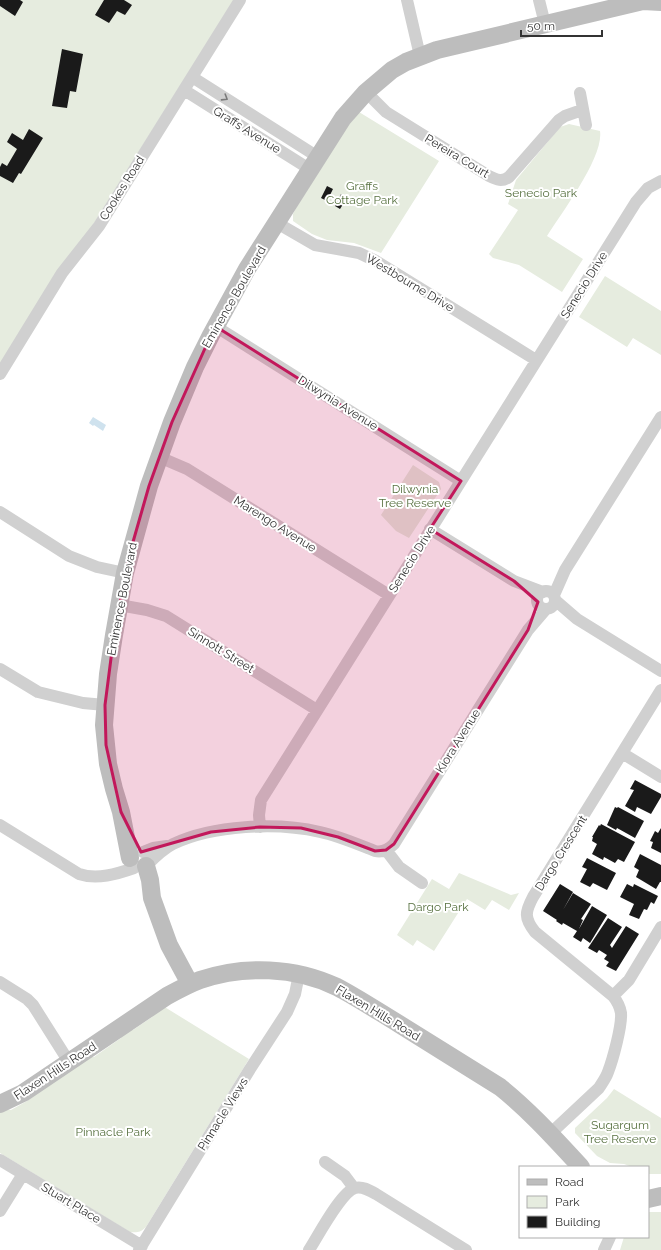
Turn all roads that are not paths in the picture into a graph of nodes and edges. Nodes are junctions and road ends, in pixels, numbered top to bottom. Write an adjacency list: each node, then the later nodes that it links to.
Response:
1 (240, 0): 8 (street, Cookes Road)
2 (407, 0): 7 (street)
3 (540, 0): 6 (street)
4 (644, 0): 5 (street, Eminence Boulevard); 6 (street, Eminence Boulevard)
5 (661, 2)
6 (545, 24): 7 (street, Eminence Boulevard)
7 (420, 56): 10 (street, Eminence Boulevard)
8 (192, 77): 9 (street, Cookes Road); 14 (street, Graffs Avenue, one-way to 14)
9 (184, 90): 14 (street, Graffs Avenue); 19 (street, Cookes Road)
10 (366, 92): 12 (street, Pereira Court); 14 (street, Eminence Boulevard)
11 (580, 93): 12 (street)
12 (582, 110): 13 (street)
13 (586, 125)
14 (314, 163): 16 (street, Eminence Boulevard)
15 (661, 181): 18 (street, Senecio Drive)
16 (277, 223): 17 (street, Eminence Boulevard); 18 (street, Westbourne Drive)
17 (215, 326): 21 (street, Eminence Boulevard); 22 (street, Dilwynia Avenue)
18 (536, 360): 22 (street, Senecio Drive)
19 (0, 374)
20 (661, 417): 27 (street, Kiora Avenue)
21 (159, 456): 25 (street, Eminence Boulevard); 26 (street, Marengo Avenue)
22 (461, 480): 24 (street, Senecio Drive)
23 (0, 512): 25 (street)
24 (430, 529): 26 (street, Senecio Drive); 27 (street)
25 (125, 573): 28 (street, Eminence Boulevard)
26 (389, 595): 33 (street, Senecio Drive)
27 (546, 600): 30 (street); 38 (street, Kiora Avenue)
28 (119, 605): 32 (street, Eminence Boulevard); 33 (street, Sinnott Street)
29 (0, 669): 32 (street)
30 (661, 671)
31 (661, 690): 34 (street, Dargo Crescent)
32 (105, 705): 39 (street, Eminence Boulevard)
33 (317, 710): 37 (street, Senecio Drive)
34 (622, 752): 35 (street); 45 (street, Dargo Crescent)
35 (661, 777)
36 (0, 825): 39 (street)
37 (260, 827): 38 (street); 39 (street)
38 (386, 850): 40 (street)
39 (138, 861): 44 (street, Eminence Boulevard)
40 (422, 883)
41 (661, 927): 45 (street)
42 (300, 974): 44 (street, Flaxen Hills Road); 48 (street, Flaxen Hills Road); 59 (street, Pinnacle Views)
43 (0, 982): 46 (street)
44 (186, 986): 46 (street, Flaxen Hills Road)
45 (613, 996): 48 (street)
46 (69, 1062): 47 (street, Flaxen Hills Road)
47 (0, 1104)
48 (551, 1133): 51 (street, Flaxen Hills Road)
49 (0, 1160): 52 (street, Stuart Place)
50 (325, 1162): 53 (street)
51 (580, 1166)
52 (23, 1174): 58 (street); 59 (street, Stuart Place)
53 (354, 1188): 60 (street); 61 (street)
54 (649, 1190): 55 (street)
55 (661, 1192)
56 (661, 1196): 57 (street)
57 (649, 1199)
58 (0, 1210)
59 (140, 1248)
60 (309, 1250)
61 (466, 1250)

